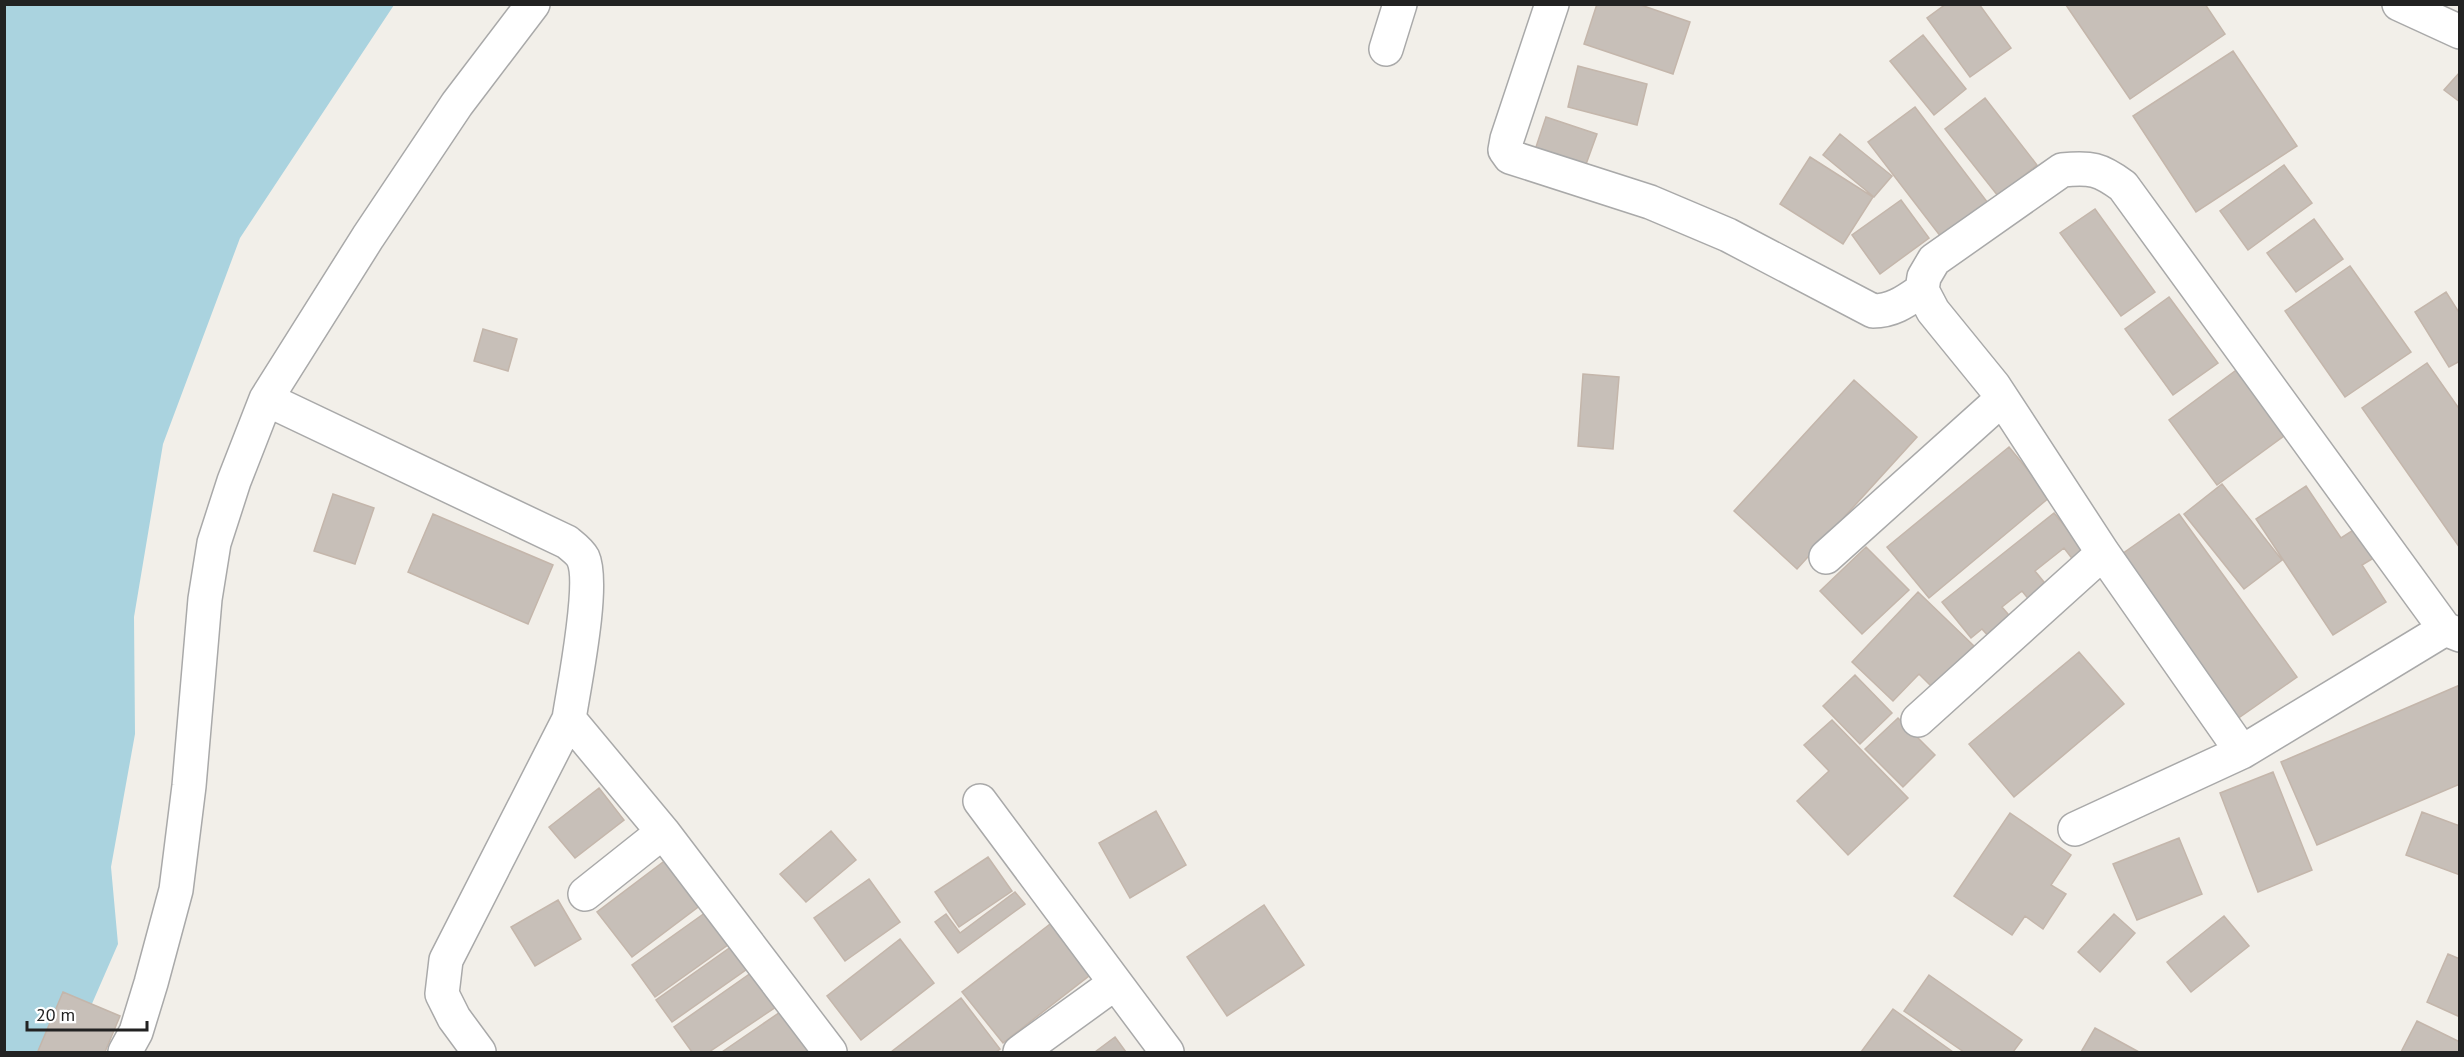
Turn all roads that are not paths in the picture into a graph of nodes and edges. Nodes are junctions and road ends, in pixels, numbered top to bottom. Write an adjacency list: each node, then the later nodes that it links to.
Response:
1 (533, 4): 8 (street)
2 (1400, 4): 6 (street)
3 (1552, 4): 7 (street)
4 (2399, 4): 5 (street)
5 (2460, 32)
6 (1386, 49)
7 (1922, 290): 9 (street); 12 (street)
8 (266, 399): 13 (street); 21 (street)
9 (2002, 399): 10 (street); 11 (street)
10 (2103, 554): 14 (street); 15 (street)
11 (1826, 556)
12 (2452, 632): 15 (street)
13 (569, 719): 18 (street); 22 (street)
14 (1918, 720)
15 (2242, 752): 17 (street)
16 (980, 801): 20 (street)
17 (2075, 829)
18 (663, 832): 19 (street); 23 (street)
19 (585, 894)
20 (1114, 984): 24 (street); 25 (street)
21 (125, 1053)
22 (479, 1053)
23 (830, 1053)
24 (1020, 1053)
25 (1167, 1053)

